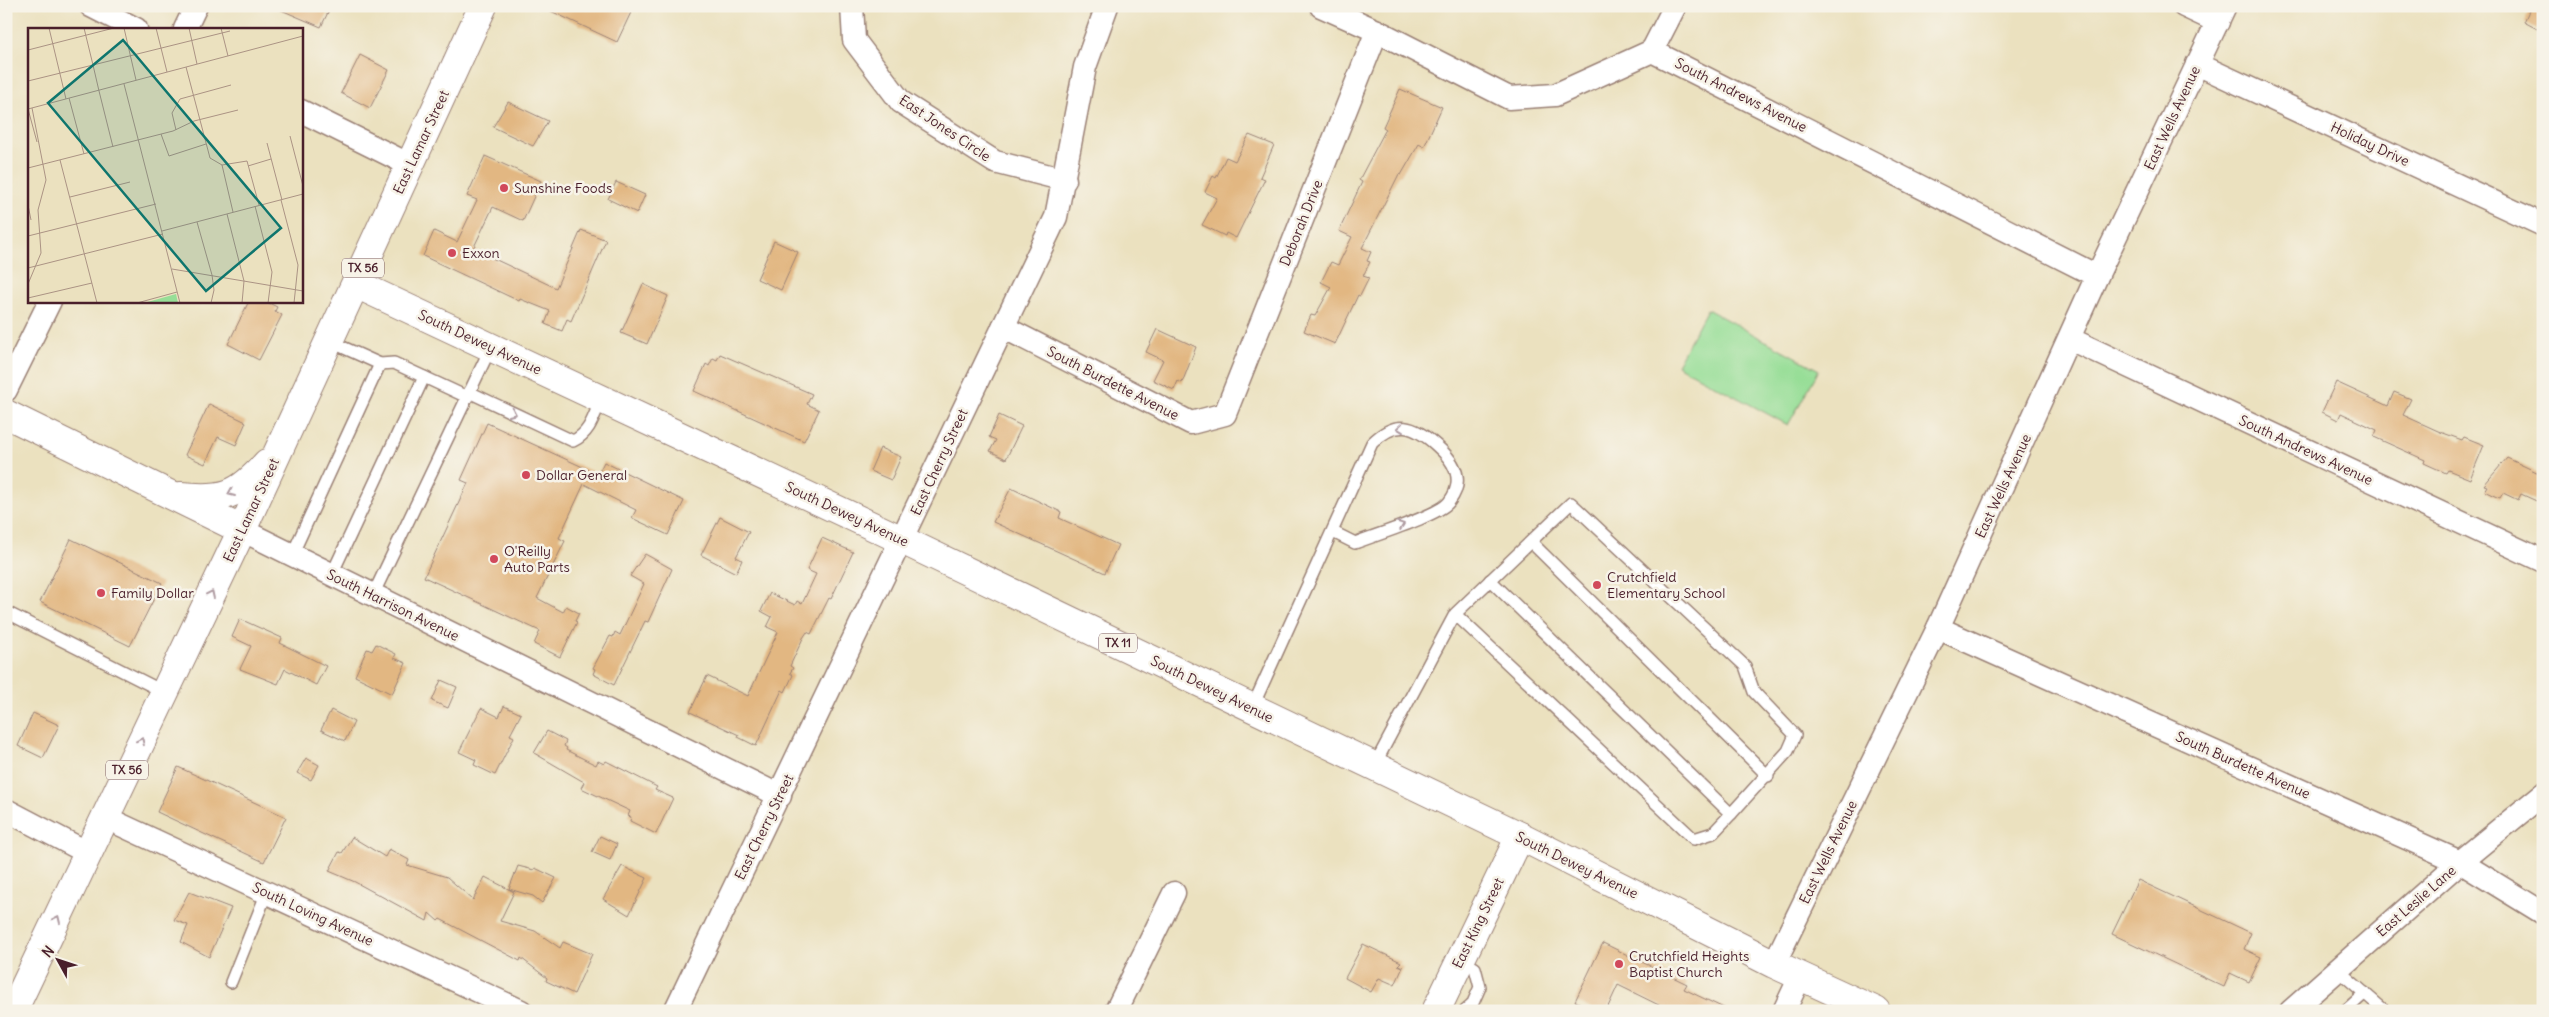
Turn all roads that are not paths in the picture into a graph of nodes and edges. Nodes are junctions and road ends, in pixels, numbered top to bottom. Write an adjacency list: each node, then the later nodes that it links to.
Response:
1 (91, 6): 10 (street)
2 (196, 6): 11 (street)
3 (483, 6): 16 (main road, East Lamar Street / TX 56)
4 (852, 6): 17 (street, East Jones Circle)
5 (1107, 6): 17 (street, East Cherry Street)
6 (1321, 6): 12 (street)
7 (1674, 6): 13 (street)
8 (2184, 6): 9 (street)
9 (2222, 14): 14 (street, East Wells Avenue)
10 (134, 28)
11 (185, 28)
12 (1377, 31): 13 (street); 32 (street, Deborah Drive)
13 (1652, 51): 19 (street, South Andrews Avenue)
14 (2197, 64): 18 (street, Holiday Drive); 19 (street, East Wells Avenue)
15 (302, 111): 16 (street)
16 (410, 165): 20 (main road, East Lamar Street / TX 56)
17 (1065, 180): 22 (street, East Cherry Street)
18 (2543, 225)
19 (2097, 276): 23 (street, East Wells Avenue)
20 (356, 284): 24 (main road, East Lamar Street / TX 56); 25 (main road, South Dewey Avenue / TX 11)
21 (50, 302): 28 (street)
22 (1003, 327): 32 (street, South Burdette Avenue); 37 (street, East Cherry Street)
23 (2070, 338): 40 (street, South Andrews Avenue); 46 (street, East Wells Avenue)
24 (329, 341): 26 (lane); 33 (main road, East Lamar Street / TX 56)
25 (491, 347): 29 (lane); 30 (main road, South Dewey Avenue / TX 11)
26 (380, 364): 27 (lane); 39 (lane)
27 (424, 377): 29 (lane); 41 (lane)
28 (6, 390)
29 (468, 394): 30 (lane, one-way to 30); 43 (lane)
30 (601, 399): 37 (main road, South Dewey Avenue / TX 11)
31 (6, 414): 34 (main road, South Harrison Avenue)
32 (1225, 414)
33 (279, 449): 34 (main road, one-way to 34); 35 (main road, East Lamar Street / TX 56)
34 (172, 496): 35 (main road, South Harrison Avenue)
35 (242, 530): 39 (street, South Harrison Avenue); 47 (main road, East Lamar Street / TX 56, one-way to 35)
36 (1333, 532): 36 (lane, one-way to 36); 48 (lane)
37 (902, 540): 48 (main road, South Dewey Avenue / TX 11); 52 (street, East Cherry Street)
38 (1531, 542): 42 (lane); 50 (lane); 50 (lane)
39 (292, 555): 41 (street, South Harrison Avenue)
40 (2543, 561)
41 (332, 574): 43 (street, South Harrison Avenue)
42 (1490, 580): 45 (lane); 54 (lane)
43 (373, 595): 52 (street, South Harrison Avenue)
44 (6, 612): 47 (lane)
45 (1455, 614): 49 (lane); 54 (lane)
46 (1938, 628): 58 (street, South Burdette Avenue); 63 (street, East Wells Avenue)
47 (164, 692): 55 (main road, East Lamar Street / TX 56, one-way to 47)
48 (1252, 708): 49 (main road, South Dewey Avenue / TX 11)
49 (1374, 766): 56 (main road, South Dewey Avenue / TX 11)
50 (1768, 776): 54 (lane)
51 (2543, 794): 58 (street, East Leslie Lane)
52 (780, 796): 71 (street, East Cherry Street)
53 (6, 810): 57 (street)
54 (1731, 814)
55 (104, 817): 57 (main road, East Lamar Street / TX 56); 59 (street, South Loving Avenue)
56 (1520, 836): 62 (main road, East King Street); 63 (main road, South Dewey Avenue / TX 11)
57 (88, 853): 69 (main road, East Lamar Street / TX 56, one-way to 57)
58 (2460, 862): 61 (street, South Burdette Avenue); 64 (street, East Leslie Lane)
59 (267, 892): 66 (lane); 70 (street, South Loving Avenue)
60 (1174, 893): 72 (street)
61 (2543, 913)
62 (1461, 960): 68 (main road, East King Street); 73 (lane)
63 (1774, 964): 65 (main road, South Dewey Avenue / TX 11)
64 (2338, 970): 67 (lane); 76 (street, East Leslie Lane)
65 (1801, 975): 74 (street); 75 (main road, South Dewey Avenue / TX 11)
66 (231, 982)
67 (2365, 994): 77 (lane); 78 (lane)
68 (1440, 1010)
69 (13, 1011)
70 (521, 1011)
71 (675, 1011)
72 (1116, 1011)
73 (1465, 1011)
74 (1784, 1011)
75 (1876, 1011)
76 (2291, 1011)
77 (2345, 1011)
78 (2385, 1011)

